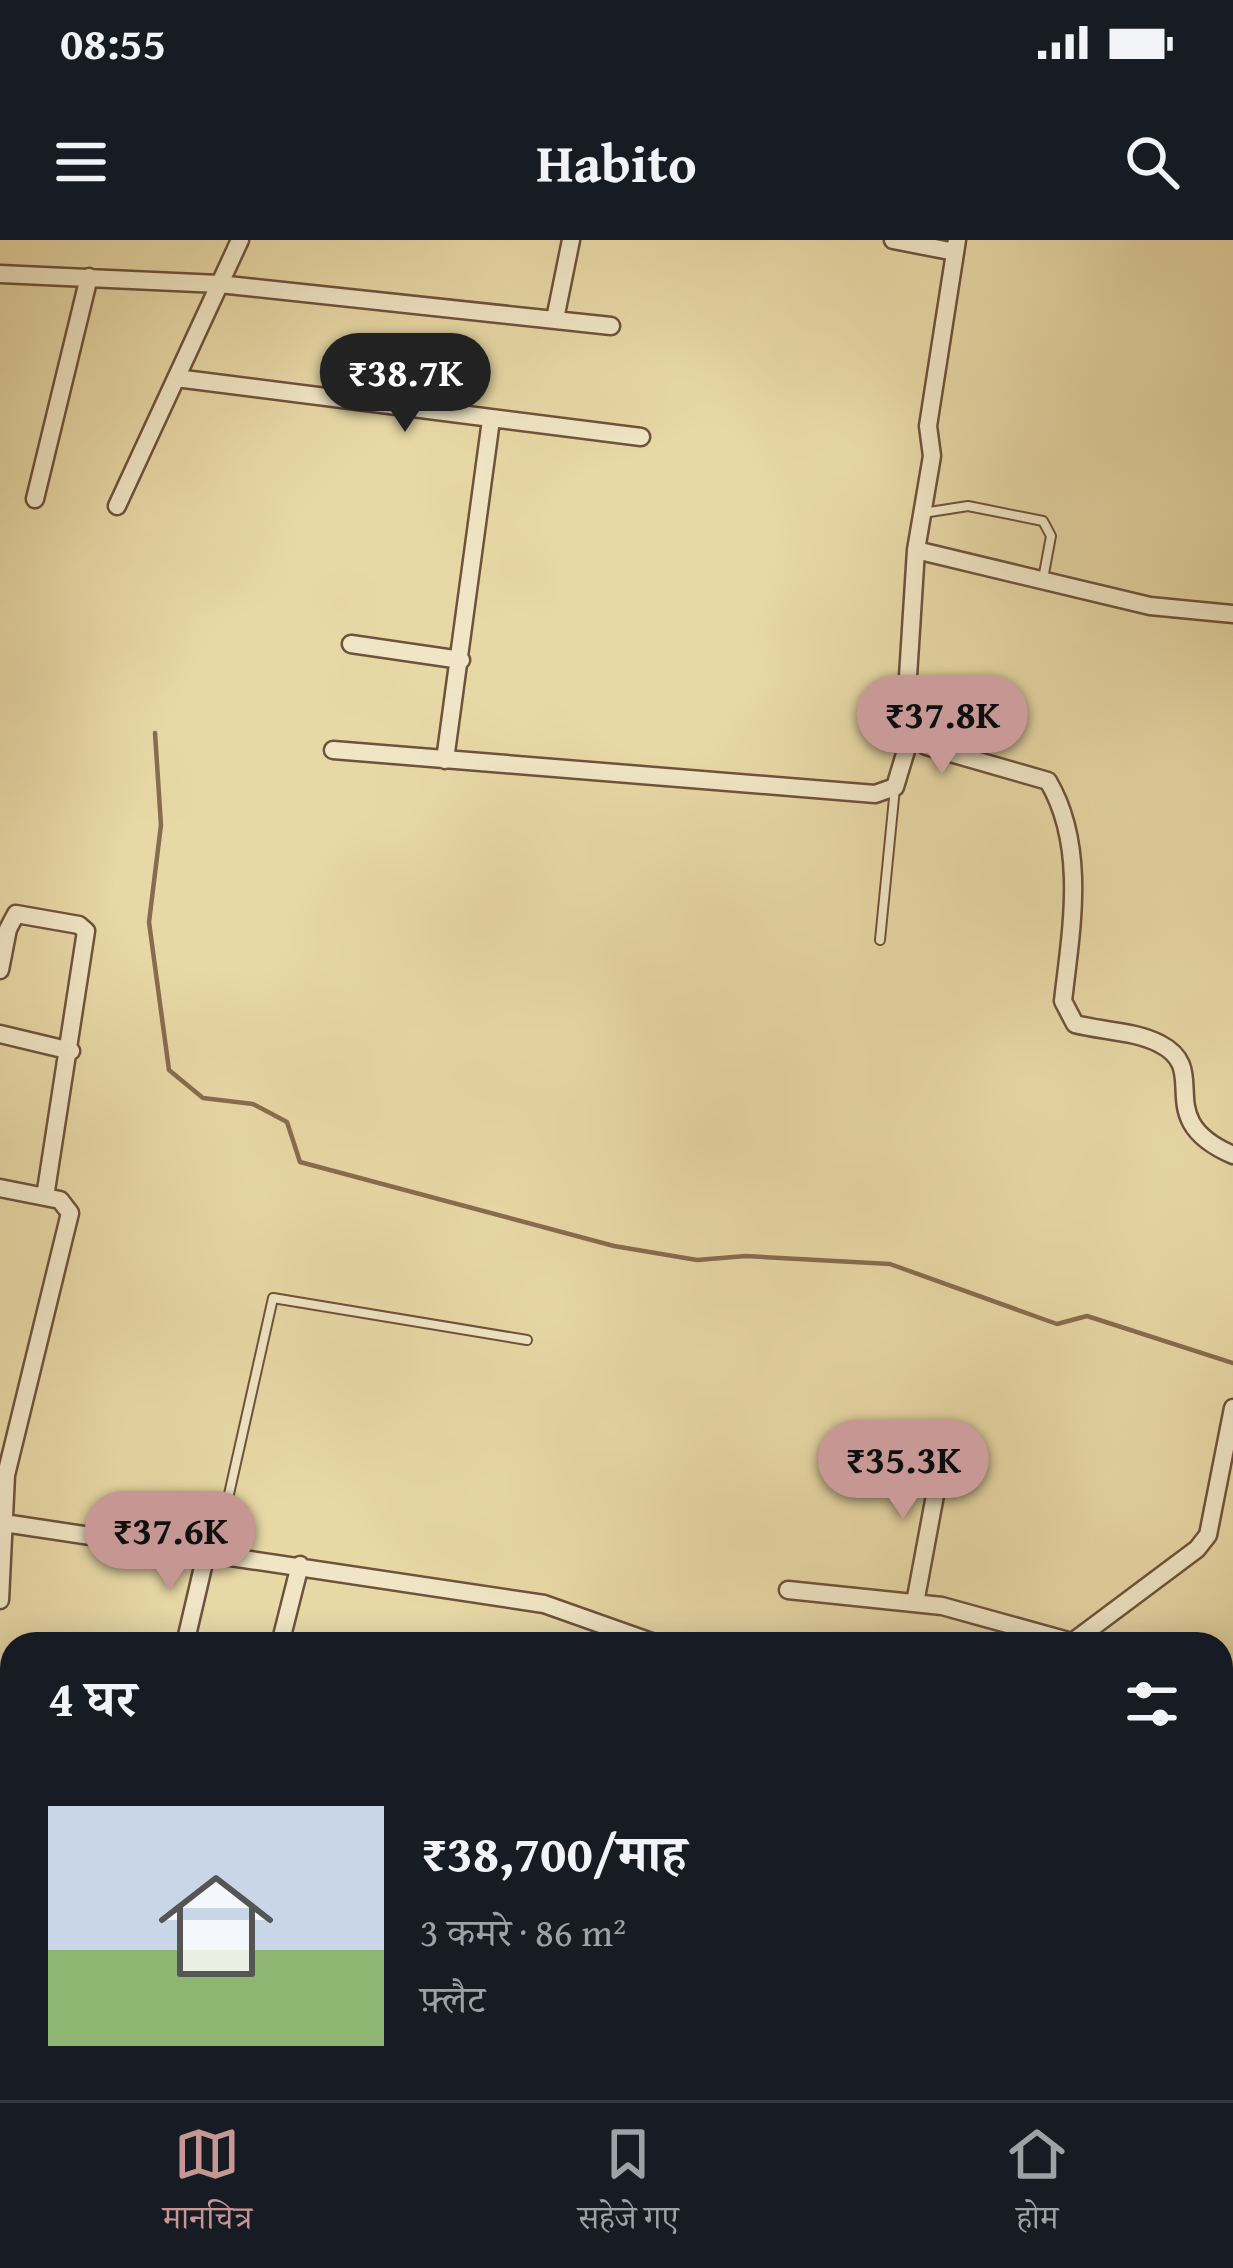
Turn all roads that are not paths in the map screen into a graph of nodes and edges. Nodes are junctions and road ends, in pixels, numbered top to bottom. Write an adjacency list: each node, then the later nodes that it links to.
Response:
1 (240, 240): 7 (street)
2 (571, 240): 8 (street)
3 (893, 240): 4 (street)
4 (956, 246): 15 (street)
5 (0, 274): 6 (street)
6 (89, 277): 7 (street); 13 (street)
7 (219, 284): 8 (street); 10 (street)
8 (555, 319): 9 (street)
9 (611, 326)
10 (176, 378): 11 (street); 14 (street)
11 (491, 420): 12 (street); 20 (street)
12 (641, 436)
13 (35, 499)
14 (117, 506)
15 (922, 513): 16 (street); 17 (lane)
16 (916, 550): 17 (street); 21 (street)
17 (1043, 579): 18 (street)
18 (1233, 614)
19 (350, 644): 20 (street)
20 (461, 660): 23 (street)
21 (911, 734): 24 (street); 29 (street)
22 (333, 750): 23 (street)
23 (445, 760): 24 (street)
24 (895, 787): 25 (lane)
25 (880, 940)
26 (0, 970): 28 (street)
27 (0, 1034): 28 (street)
28 (70, 1051): 31 (street)
29 (1233, 1154)
30 (0, 1188): 31 (street)
31 (45, 1197): 35 (street)
32 (527, 1340): 37 (lane)
33 (1233, 1408): 46 (street)
34 (944, 1452): 41 (street)
35 (6, 1453): 36 (street)
36 (4, 1523): 37 (street); 40 (street)
37 (211, 1553): 38 (street); 42 (street)
38 (300, 1564): 43 (street); 44 (street)
39 (788, 1590): 41 (street)
40 (0, 1600)
41 (915, 1603): 45 (street)
42 (188, 1632)
43 (283, 1632)
44 (623, 1632)
45 (1041, 1632)
46 (1086, 1632)

